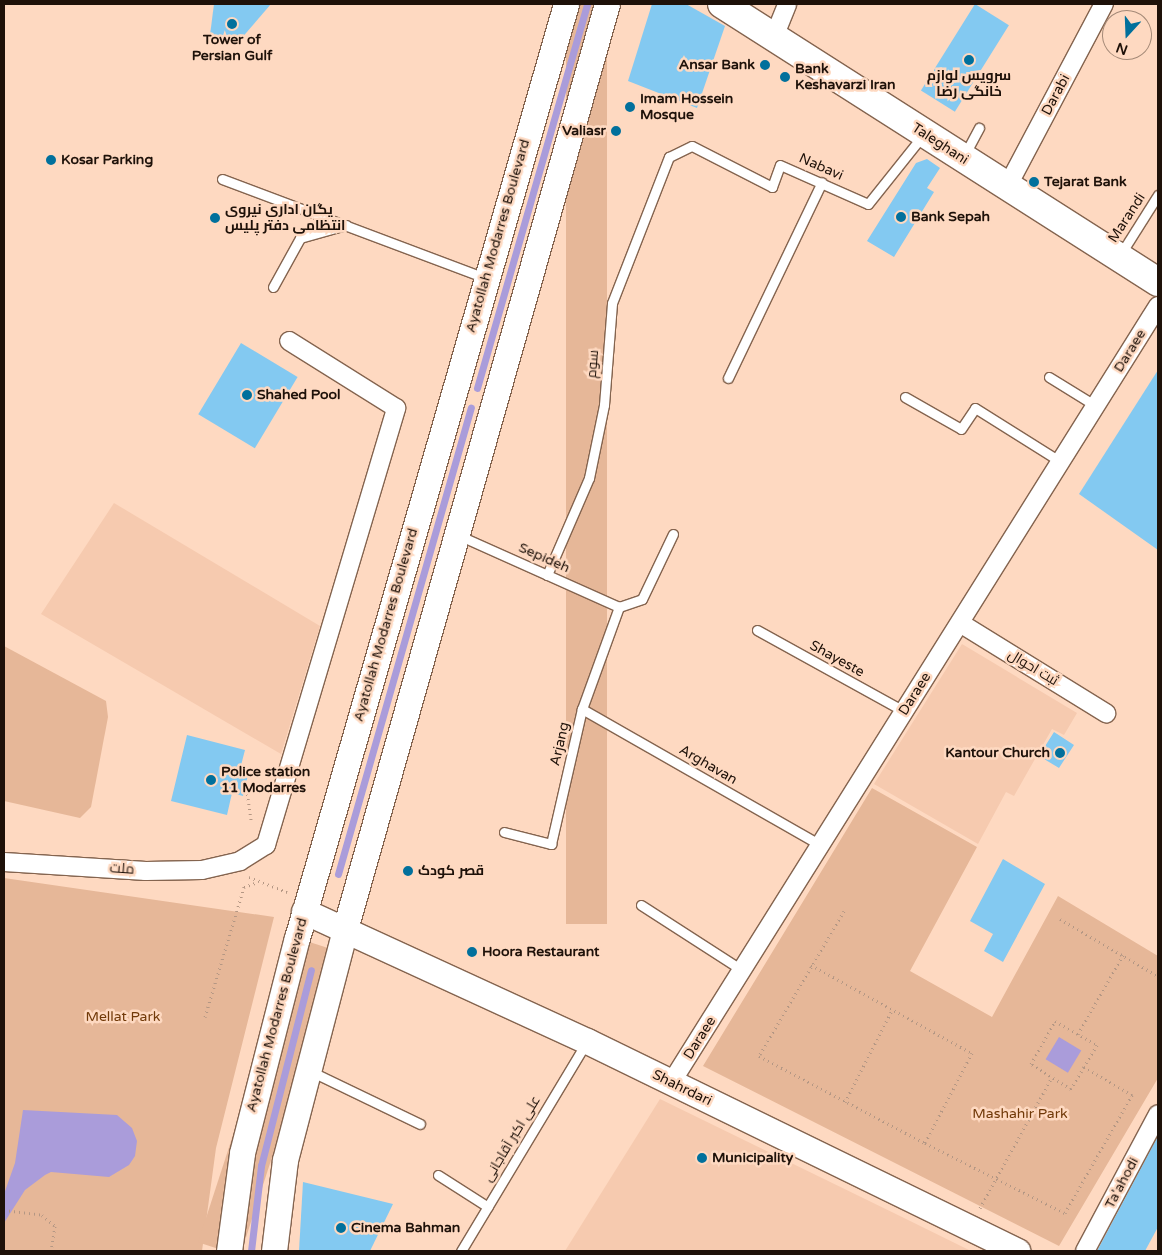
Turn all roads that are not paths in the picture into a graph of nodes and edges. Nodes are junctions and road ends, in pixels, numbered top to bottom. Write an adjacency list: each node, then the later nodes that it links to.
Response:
1 (566, 4): 17 (main road, Ayatollah Modarres Boulevard)
2 (607, 4): 28 (main road)
3 (722, 4): 6 (main road, Taleghani)
4 (787, 4): 6 (street)
5 (1104, 4): 13 (street, Darabi)
6 (774, 37): 8 (main road, Taleghani)
7 (980, 128): 10 (lane)
8 (924, 134): 10 (main road, Taleghani); 12 (lane, Nabavi)
9 (669, 157): 12 (lane, Nabavi); 29 (lane, سوم)
10 (963, 158): 13 (main road, Taleghani)
11 (222, 179): 15 (lane)
12 (822, 182): 23 (lane)
13 (1007, 187): 16 (main road, Taleghani)
14 (1158, 195): 16 (lane, Marandi)
15 (346, 225): 17 (lane); 19 (lane)
16 (1118, 257): 18 (main road, Taleghani)
17 (486, 278): 39 (main road, Ayatollah Modarres Boulevard)
18 (1158, 282)
19 (273, 287)
20 (1158, 306): 25 (street, Daraee)
21 (289, 341): 38 (street, ملت)
22 (1049, 377): 25 (lane)
23 (728, 378)
24 (905, 397): 26 (lane)
25 (1096, 406): 26 (street, Daraee)
26 (1061, 462): 31 (street, Daraee)
27 (673, 534): 30 (lane)
28 (458, 535): 29 (lane, Sepideh); 41 (main road)
29 (547, 575): 30 (lane, Sepideh)
30 (619, 607): 33 (lane, Arjang)
31 (960, 623): 34 (street, Daraee); 35 (street, ثبت احوال)
32 (757, 630): 34 (lane, Shayeste)
33 (582, 709): 36 (lane, Arjang); 37 (lane, Arghavan)
34 (904, 711): 37 (street, Daraee)
35 (1106, 713)
36 (504, 832)
37 (820, 845): 42 (street, Daraee)
38 (4, 862)
39 (297, 902): 41 (main road, Shahrdari); 50 (main road, Ayatollah Modarres Boulevard)
40 (641, 905): 42 (lane)
41 (345, 930): 43 (main road, Shahrdari); 44 (main road)
42 (742, 970): 45 (street, Daraee)
43 (587, 1041): 45 (main road, Shahrdari); 49 (lane, علی اکبر آقاجانی)
44 (308, 1070): 47 (lane); 51 (main road)
45 (671, 1083): 53 (main road, Shahrdari)
46 (1158, 1114): 54 (street, Ta'ahodi)
47 (420, 1124)
48 (438, 1176): 49 (lane)
49 (488, 1207): 52 (lane, علی اکبر آقاجانی)
50 (229, 1251)
51 (274, 1251)
52 (461, 1251)
53 (1018, 1251)
54 (1085, 1251)

